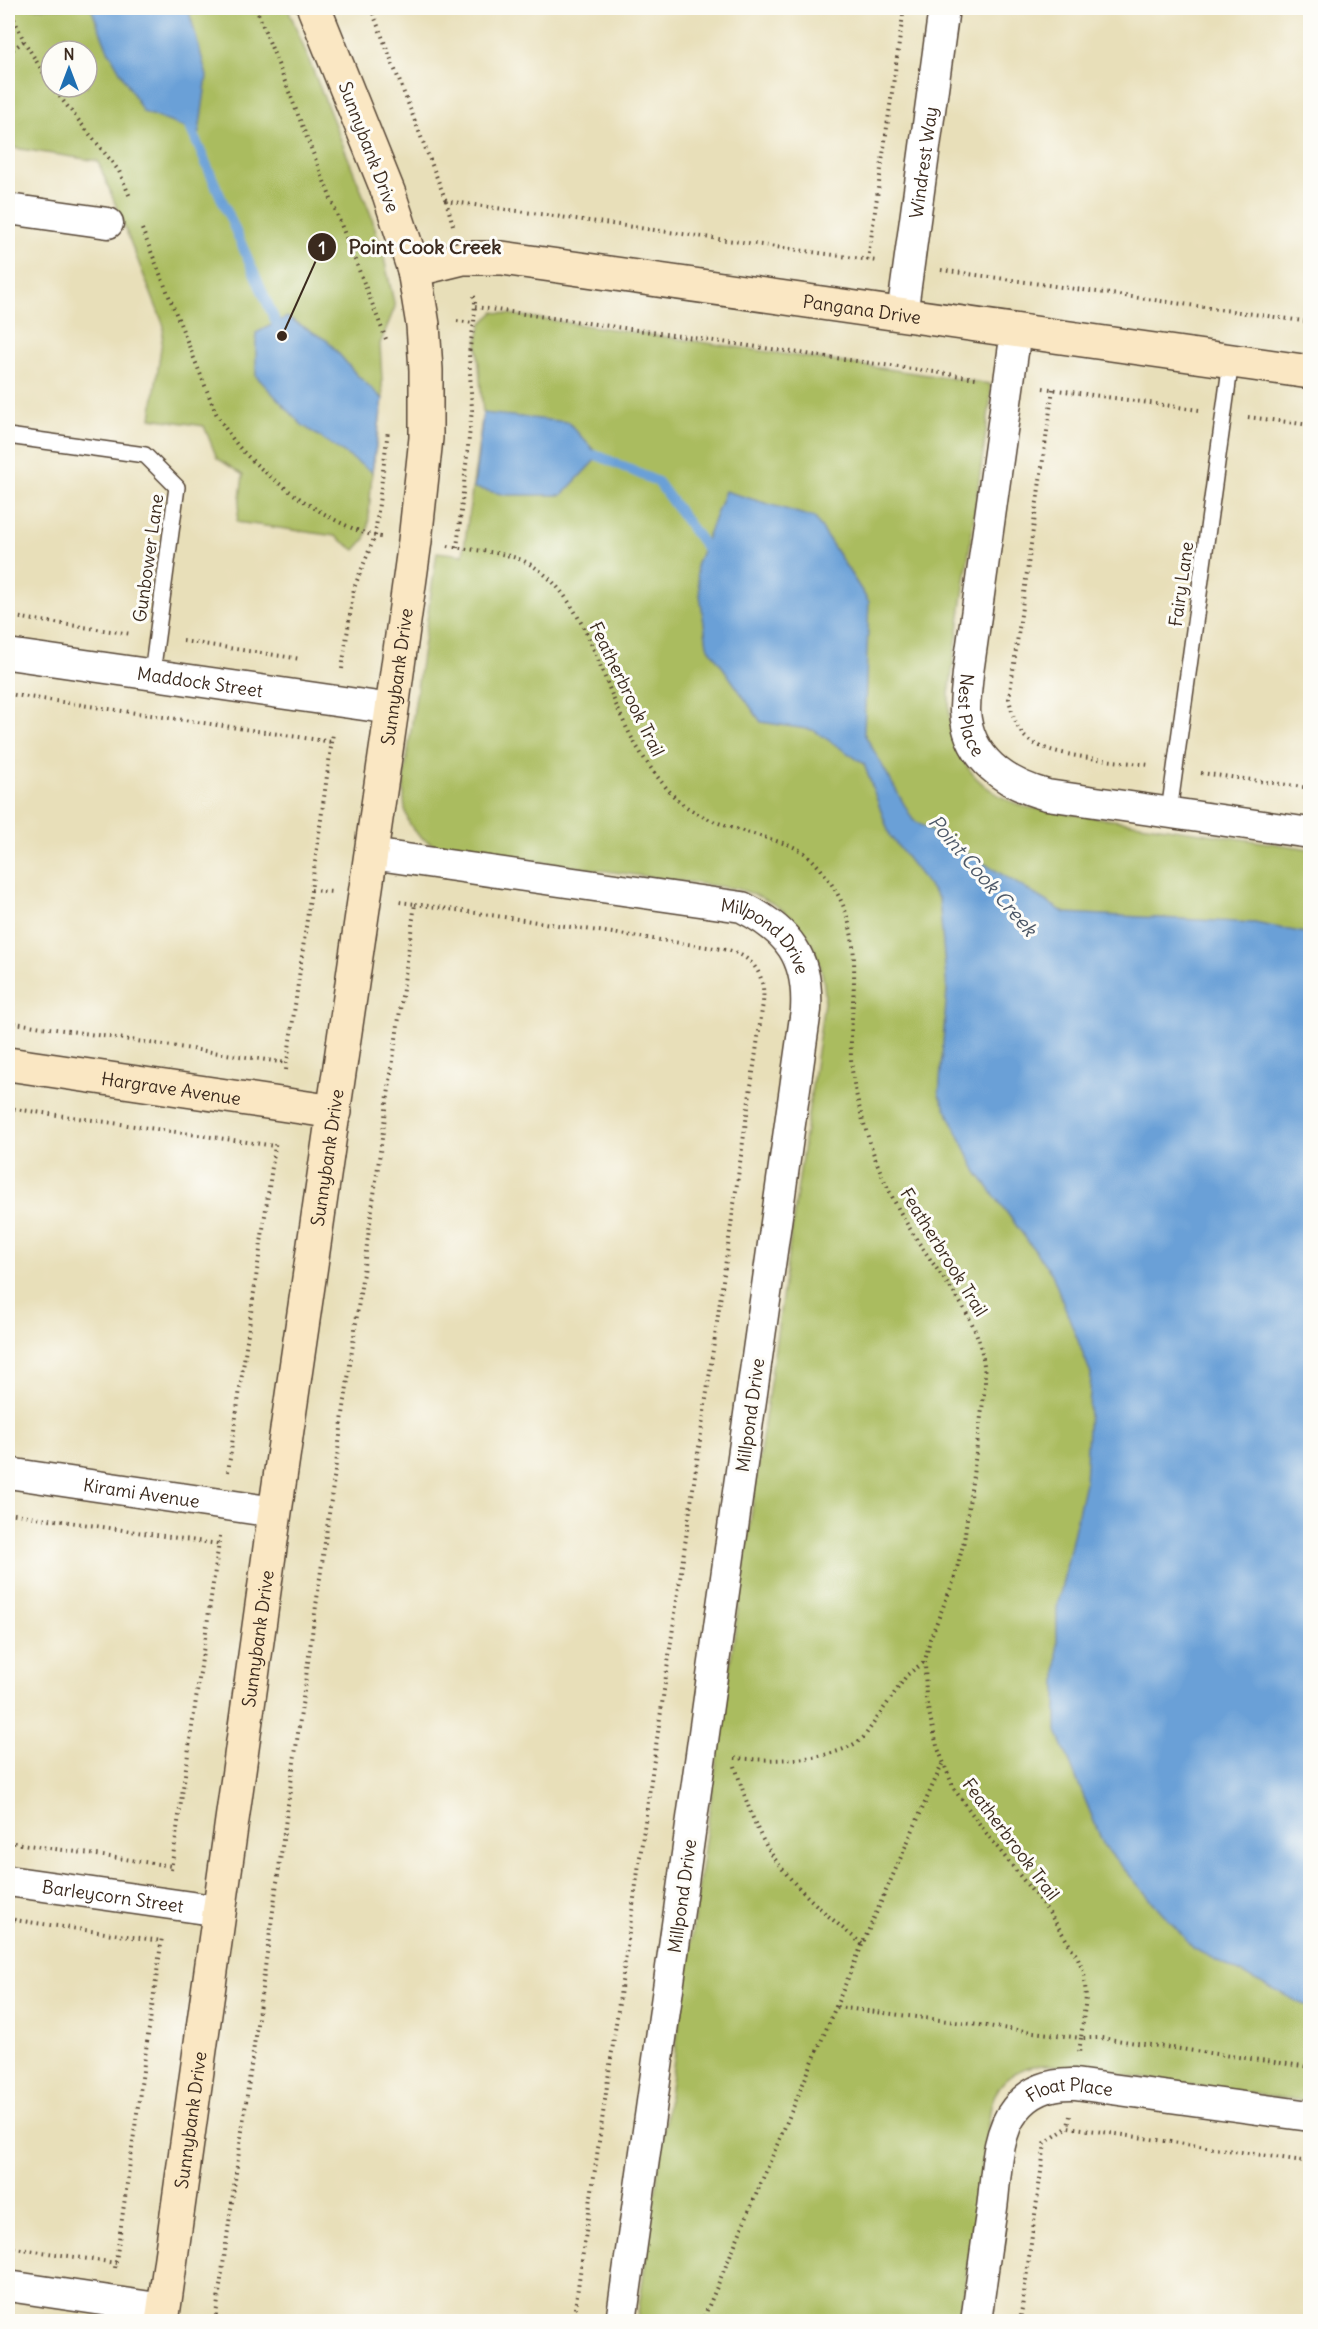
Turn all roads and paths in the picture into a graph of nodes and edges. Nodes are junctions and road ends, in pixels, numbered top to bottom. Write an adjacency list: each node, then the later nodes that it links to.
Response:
1 (9, 8): 7 (path)
2 (256, 8): 24 (path)
3 (314, 8): 19 (street, Sunnybank Drive)
4 (371, 8): 11 (path)
5 (904, 8): 17 (path)
6 (944, 8): 18 (street, Windrest Way)
7 (24, 41): 8 (path); 9 (path)
8 (8, 53)
9 (39, 65)
10 (62, 99): 12 (path)
11 (446, 201): 16 (path); 17 (path)
12 (132, 202)
13 (8, 209): 14 (street)
14 (108, 223)
15 (140, 224): 33 (path)
16 (463, 258): 19 (street, Pangana Drive); 20 (path); 21 (street, Pangana Drive)
17 (868, 260): 18 (path)
18 (909, 265): 21 (street, Windrest Way); 22 (path)
19 (414, 270): 38 (street, Sunnybank Drive)
20 (475, 307): 27 (path); 60 (path, Featherbrook Trail)
21 (902, 315): 23 (street, Pangana Drive)
22 (1311, 322)
23 (1016, 332): 25 (street, Pangana Drive); 27 (street, Nest Place)
24 (387, 350)
25 (1232, 361): 26 (street, Pangana Drive); 29 (lane, Fairy Lane)
26 (1311, 372)
27 (1009, 382): 28 (path); 42 (street, Nest Place)
28 (1053, 389): 29 (path); 40 (path)
29 (1225, 413): 30 (path); 40 (lane, Fairy Lane)
30 (1311, 425)
31 (388, 429): 33 (path)
32 (8, 436): 35 (lane, Gunbower Lane)
33 (375, 536): 37 (path)
34 (8, 654): 35 (street, Maddock Street)
35 (152, 674): 37 (street, Maddock Street)
36 (8, 694): 39 (path)
37 (338, 702): 38 (street, Maddock Street); 39 (path)
38 (392, 709): 44 (street, Sunnybank Drive)
39 (332, 742): 45 (path)
40 (1175, 769): 41 (path); 42 (lane, Fairy Lane)
41 (1311, 788)
42 (1169, 812): 43 (street, Nest Place)
43 (1311, 832)
44 (371, 854): 46 (street, Sunnybank Drive); 82 (street, Millpond Drive)
45 (311, 890): 46 (path); 49 (path)
46 (364, 896): 47 (path); 53 (street, Sunnybank Drive)
47 (415, 904): 80 (path); 81 (path)
48 (8, 1022): 49 (path)
49 (287, 1062): 51 (path)
50 (8, 1064): 51 (street, Hargrave Avenue)
51 (281, 1104): 53 (street, Hargrave Avenue); 54 (path)
52 (8, 1108): 54 (path)
53 (335, 1112): 57 (street, Sunnybank Drive)
54 (275, 1146): 56 (path)
55 (8, 1473): 56 (street, Kirami Avenue)
56 (224, 1504): 57 (street, Kirami Avenue); 59 (path)
57 (275, 1512): 66 (street, Sunnybank Drive)
58 (8, 1513): 59 (path)
59 (218, 1544): 63 (path)
60 (926, 1661): 61 (path, Featherbrook Trail); 69 (path)
61 (943, 1761): 69 (path); 71 (path, Featherbrook Trail)
62 (8, 1842): 63 (path)
63 (172, 1866): 65 (path)
64 (8, 1881): 65 (street, Barleycorn Street)
65 (168, 1904): 66 (street, Barleycorn Street); 68 (path)
66 (220, 1911): 79 (street, Sunnybank Drive)
67 (8, 1919): 68 (path)
68 (161, 1941): 76 (path)
69 (862, 1944): 70 (path)
70 (837, 2007): 71 (path); 83 (path)
71 (1081, 2038): 72 (path)
72 (1311, 2067)
73 (1311, 2116): 84 (street, Float Place)
74 (1068, 2127): 85 (path)
75 (8, 2247): 76 (path)
76 (116, 2263): 78 (path)
77 (8, 2286): 78 (street)
78 (110, 2301): 79 (street)
79 (163, 2315)
80 (215, 2322)
81 (573, 2322)
82 (621, 2322)
83 (702, 2322)
84 (976, 2322)
85 (1020, 2322)

